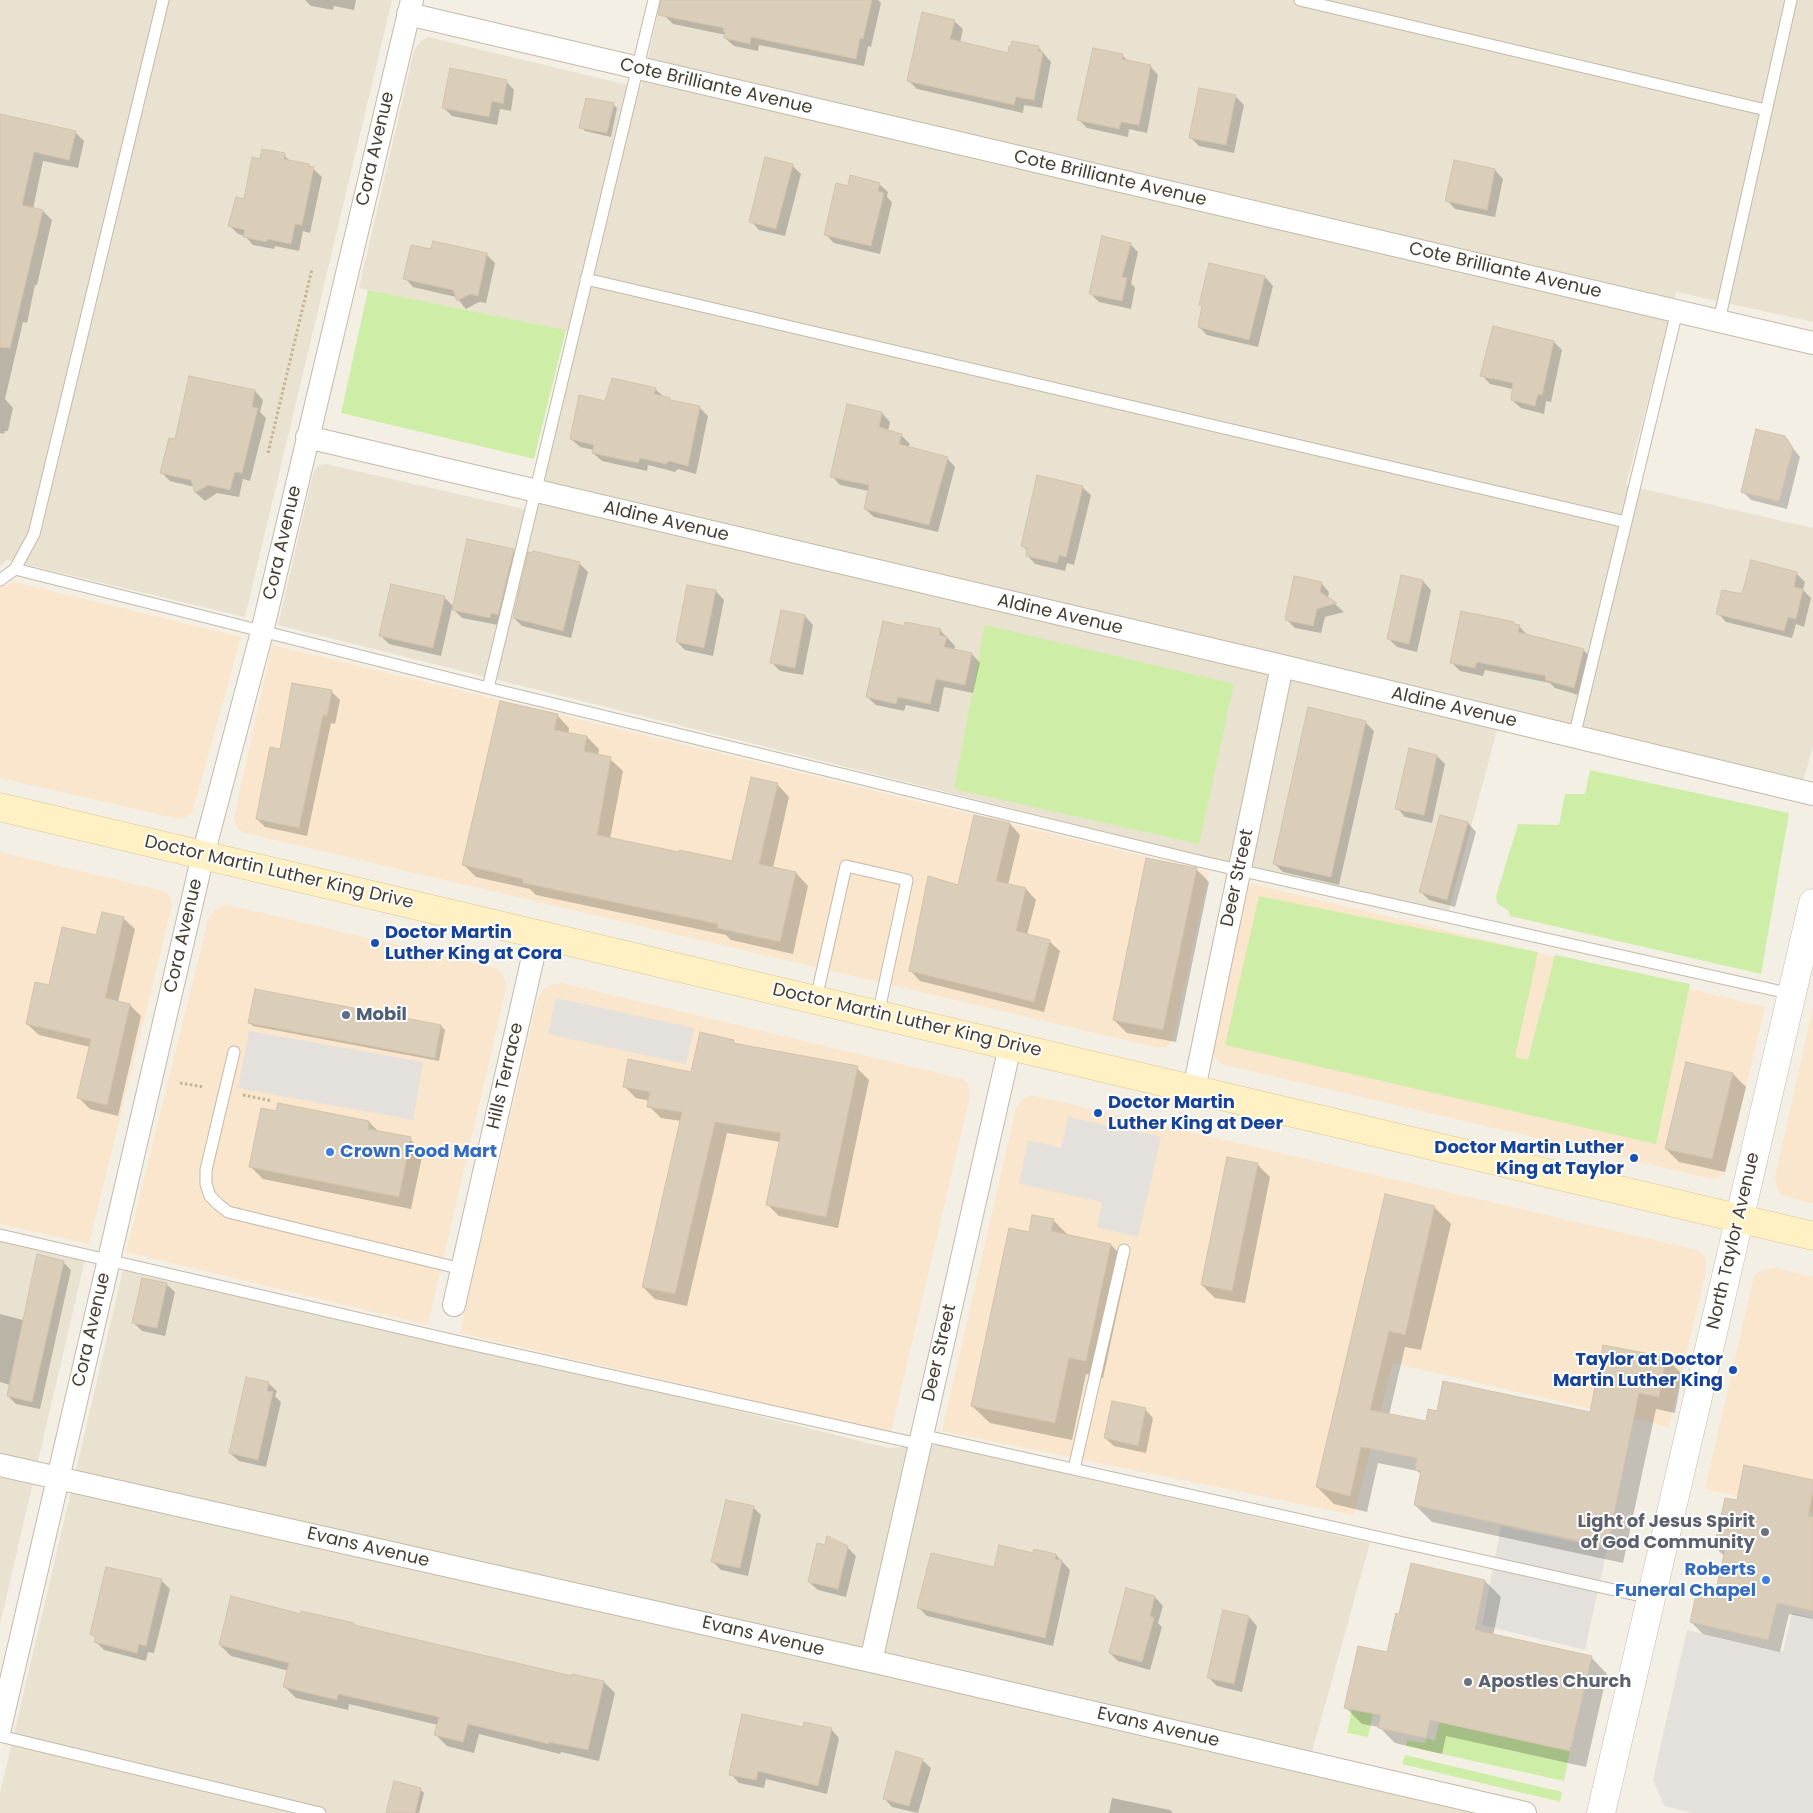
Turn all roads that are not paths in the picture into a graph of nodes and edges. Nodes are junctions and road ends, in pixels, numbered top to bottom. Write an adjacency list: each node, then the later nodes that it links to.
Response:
1 (163, 0): 15 (lane)
2 (654, 0): 6 (lane)
3 (1300, 0): 7 (lane)
4 (1791, 0): 7 (lane)
5 (410, 7): 6 (street, Cote Brilliante Avenue); 12 (street, Cora Avenue)
6 (637, 68): 8 (lane); 9 (street, Cote Brilliante Avenue)
7 (1766, 110): 10 (lane)
8 (586, 279): 13 (lane); 14 (lane)
9 (1677, 311): 10 (street, Cote Brilliante Avenue); 14 (lane)
10 (1719, 321): 11 (street, Cote Brilliante Avenue)
11 (1813, 343)
12 (307, 437): 13 (street, Aldine Avenue); 17 (street, Cora Avenue)
13 (535, 492): 18 (street, Aldine Avenue); 19 (lane)
14 (1626, 522): 20 (lane)
15 (15, 569): 16 (lane); 17 (lane)
16 (0, 580)
17 (262, 632): 19 (lane); 23 (street, Cora Avenue)
18 (1282, 666): 20 (street, Aldine Avenue); 24 (street, Deer Street)
19 (488, 688): 24 (lane)
20 (1574, 736): 21 (street, Aldine Avenue)
21 (1813, 794)
22 (0, 807): 23 (main road, Doctor Martin Luther King Drive)
23 (203, 855): 26 (main road, Doctor Martin Luther King Drive); 37 (street, Cora Avenue)
24 (1240, 871): 27 (lane); 32 (street, Deer Street)
25 (1813, 903): 27 (street, North Taylor Avenue)
26 (538, 935): 28 (main road, Doctor Martin Luther King Drive); 38 (street, Hills Terrace)
27 (1792, 994): 33 (street, North Taylor Avenue)
28 (816, 999): 29 (main road, Doctor Martin Luther King Drive); 29 (lane)
29 (878, 1015): 30 (main road, Doctor Martin Luther King Drive)
30 (1010, 1046): 32 (main road, Doctor Martin Luther King Drive); 40 (street, Deer Street)
31 (234, 1052): 38 (lane)
32 (1194, 1089): 33 (main road, Doctor Martin Luther King Drive)
33 (1739, 1219): 35 (main road, Doctor Martin Luther King Drive); 44 (street, North Taylor Avenue)
34 (0, 1235): 37 (lane)
35 (1813, 1236)
36 (1124, 1250): 42 (lane)
37 (108, 1260): 40 (lane); 43 (street, Cora Avenue)
38 (462, 1269): 39 (street, Hills Terrace)
39 (454, 1305)
40 (920, 1440): 42 (lane); 45 (street, Deer Street)
41 (0, 1465): 43 (street, Evans Avenue)
42 (1074, 1468): 44 (lane)
43 (57, 1478): 45 (street, Evans Avenue); 46 (street, Cora Avenue)
44 (1650, 1598): 50 (street, North Taylor Avenue)
45 (871, 1661): 49 (street, Evans Avenue)
46 (0, 1728)
47 (0, 1736): 48 (lane)
48 (320, 1813)
49 (1525, 1813)
50 (1600, 1813)

